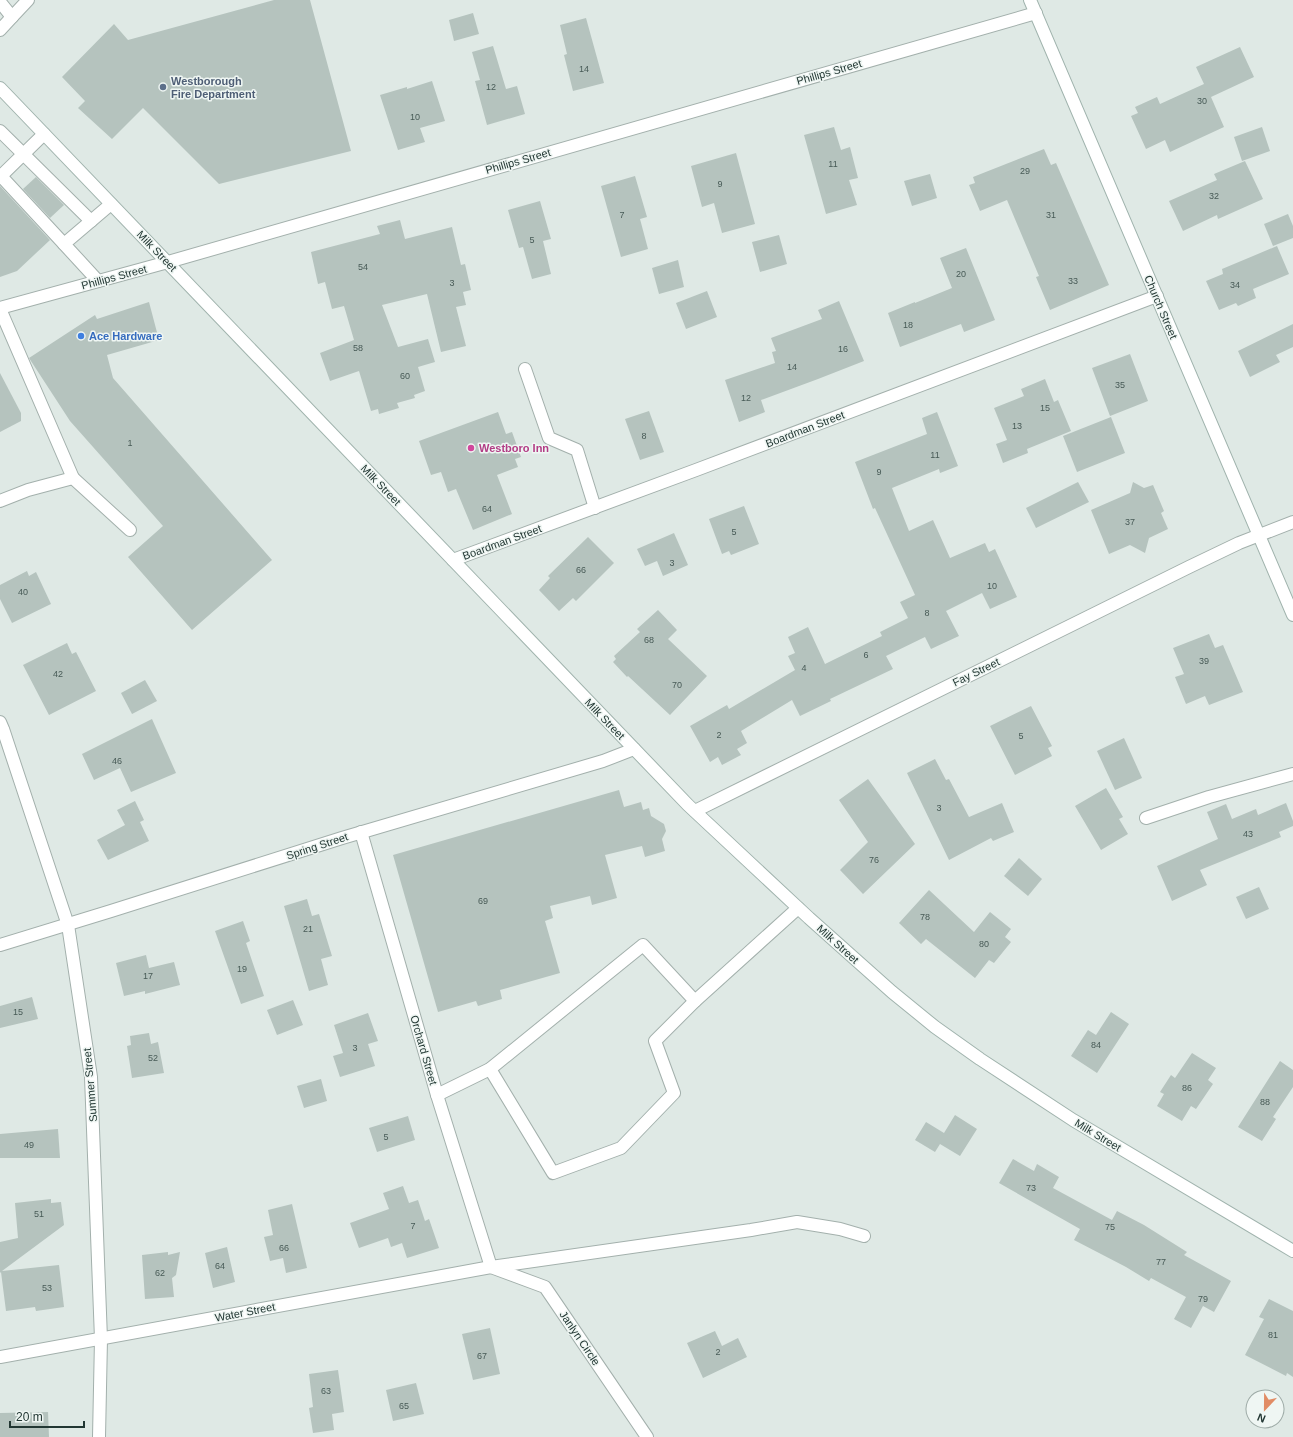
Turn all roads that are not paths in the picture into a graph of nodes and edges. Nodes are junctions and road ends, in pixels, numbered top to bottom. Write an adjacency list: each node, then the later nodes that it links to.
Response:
1 (28, 0): 5 (street)
2 (1030, 0): 4 (street, Church Street)
3 (0, 2): 5 (street)
4 (1036, 13): 15 (street, Phillips Street); 17 (street, Church Street)
5 (12, 17): 6 (street)
6 (0, 30)
7 (0, 88): 9 (street, Milk Street)
8 (0, 131): 10 (street)
9 (44, 134): 10 (street); 12 (street, Milk Street)
10 (24, 154): 11 (street); 13 (street)
11 (1, 176): 14 (street)
12 (111, 204): 13 (street); 15 (street, Milk Street)
13 (91, 221): 14 (street)
14 (64, 244): 16 (street)
15 (168, 262): 16 (street, Phillips Street); 26 (street, Milk Street)
16 (98, 281): 18 (street, Phillips Street)
17 (1157, 296): 22 (street, Boardman Street); 25 (street, Church Street)
18 (0, 308): 20 (street)
19 (525, 369): 22 (street)
20 (73, 478): 21 (street); 24 (street)
21 (0, 501)
22 (596, 508): 26 (street, Boardman Street)
23 (1293, 522): 25 (street, Fay Street)
24 (130, 530)
25 (1259, 536): 27 (street, Church Street); 31 (street, Fay Street)
26 (453, 560): 29 (street, Milk Street)
27 (1293, 615)
28 (0, 722): 35 (street, Summer Street)
29 (634, 749): 31 (street, Milk Street); 33 (street, Spring Street)
30 (1293, 774): 32 (street)
31 (694, 811): 34 (street, Milk Street)
32 (1146, 818)
33 (361, 832): 35 (street, Spring Street); 39 (street, Orchard Street)
34 (798, 908): 37 (street); 41 (street, Milk Street)
35 (68, 925): 36 (street, Spring Street); 43 (street, Summer Street)
36 (0, 945)
37 (695, 1002): 38 (street); 38 (street)
38 (490, 1069): 39 (street)
39 (437, 1095): 42 (street, Orchard Street)
40 (864, 1236): 42 (street, Water Street)
41 (1293, 1251)
42 (491, 1266): 43 (street, Water Street); 46 (street, Janlyn Circle)
43 (101, 1339): 44 (street, Water Street); 45 (street, Summer Street)
44 (0, 1357)
45 (100, 1437)
46 (647, 1437)

